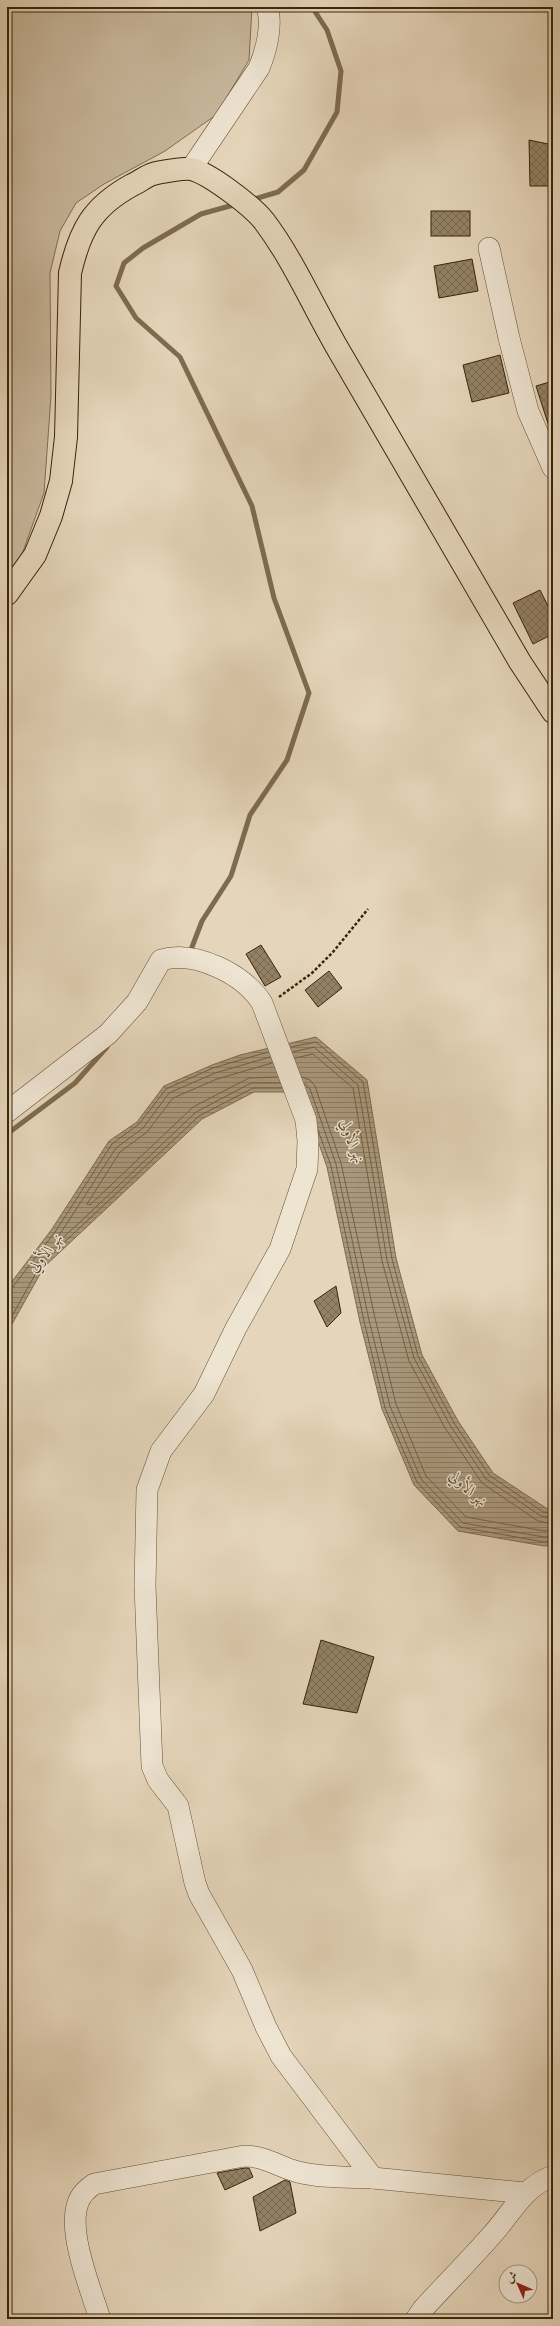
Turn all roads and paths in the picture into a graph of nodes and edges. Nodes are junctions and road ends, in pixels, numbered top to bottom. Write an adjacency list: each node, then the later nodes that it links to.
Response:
1 (268, 7): 2 (street)
2 (191, 169): 5 (main road); 6 (main road)
3 (489, 248): 4 (street)
4 (553, 468)
5 (7, 594)
6 (553, 712)
7 (368, 909): 8 (path)
8 (266, 1012): 9 (street); 11 (street)
9 (7, 1112)
10 (553, 2176): 12 (street)
11 (373, 2178): 12 (street); 13 (street)
12 (525, 2193): 14 (street)
13 (100, 2319)
14 (416, 2319)

